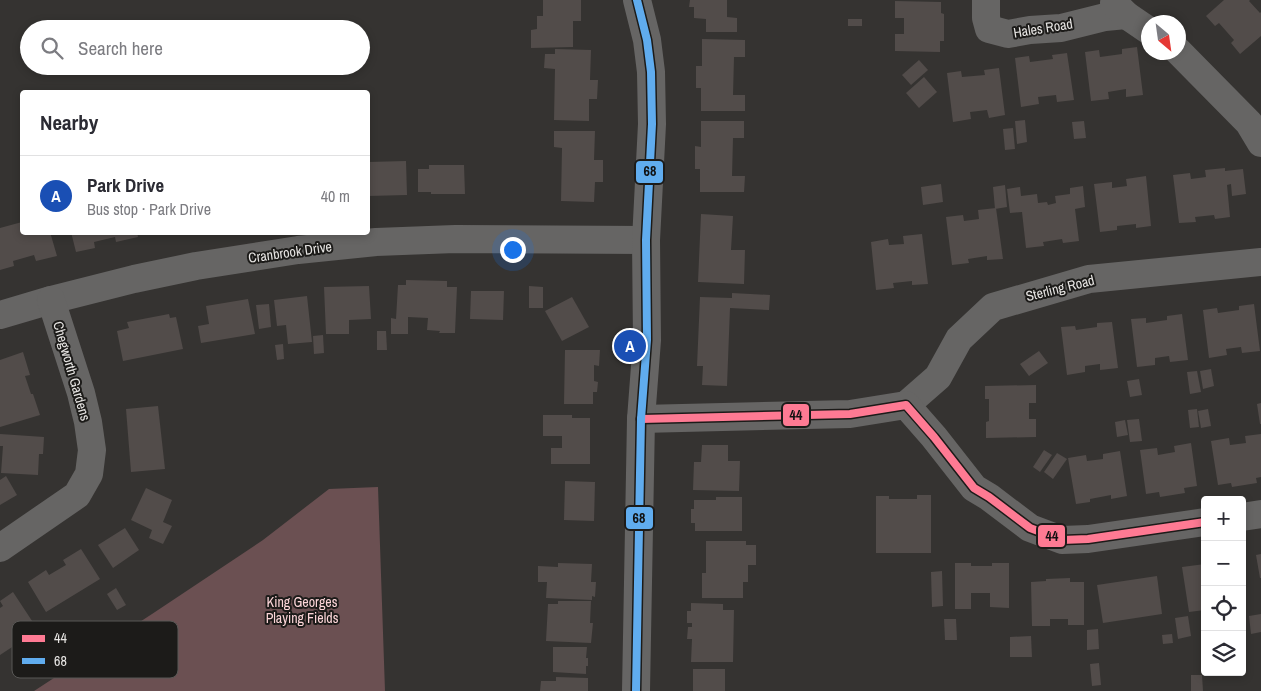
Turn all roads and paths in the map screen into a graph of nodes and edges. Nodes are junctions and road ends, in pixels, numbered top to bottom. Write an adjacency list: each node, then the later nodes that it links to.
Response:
1 (637, 0): 6 (street)
2 (986, 0): 3 (street, Hales Road)
3 (1129, 15)
4 (1186, 59): 5 (street)
5 (1261, 143)
6 (646, 240): 8 (street, Cranbrook Drive); 11 (street)
7 (1261, 262): 10 (street, Sterling Road)
8 (51, 300): 9 (street, Cranbrook Drive); 15 (street, Chegworth Gardens)
9 (0, 315)
10 (906, 405): 11 (street); 14 (street)
11 (642, 419): 16 (street)
12 (1261, 514): 13 (street)
13 (1246, 516)
14 (1201, 523)
15 (0, 548)
16 (636, 691)

